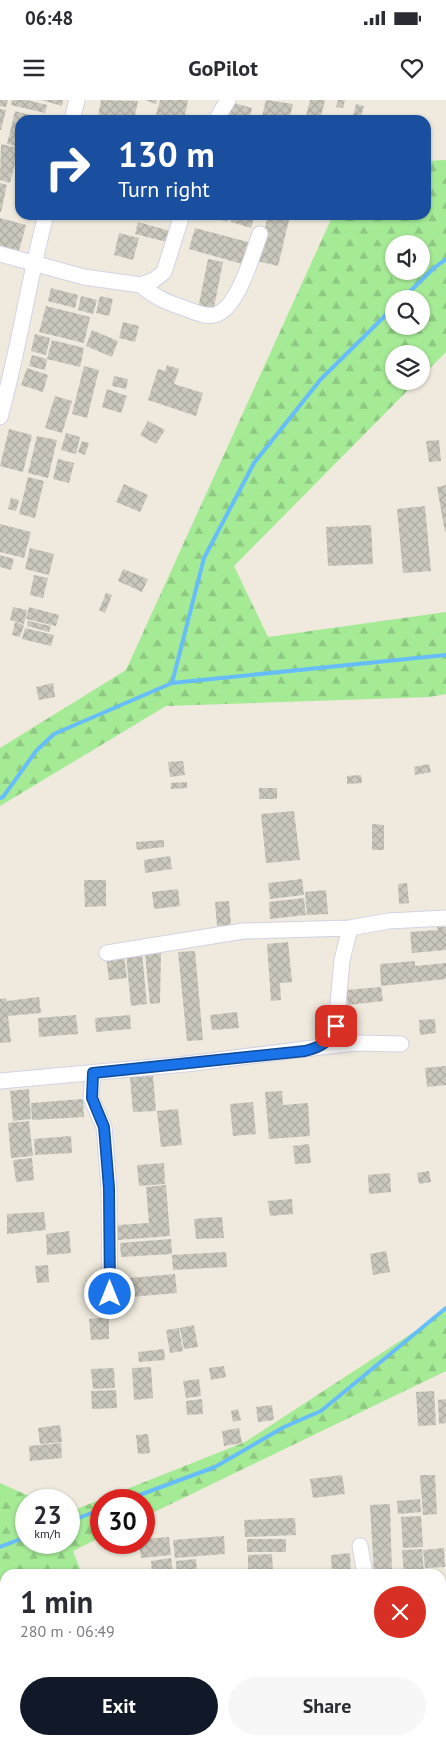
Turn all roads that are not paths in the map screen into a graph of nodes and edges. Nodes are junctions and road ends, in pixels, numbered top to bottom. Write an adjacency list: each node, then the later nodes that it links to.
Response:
1 (78, 100): 3 (street)
2 (228, 100): 4 (street)
3 (74, 115)
4 (219, 115)
5 (45, 220): 9 (street)
6 (180, 220): 10 (street)
7 (260, 234): 10 (street)
8 (0, 254): 9 (street)
9 (33, 264): 10 (street); 11 (street)
10 (141, 285)
11 (4, 386): 12 (street)
12 (0, 417)
13 (446, 918): 14 (street)
14 (350, 928): 15 (street); 17 (street)
15 (107, 953)
16 (401, 1044): 17 (street)
17 (321, 1047): 18 (street)
18 (93, 1073): 19 (street); 20 (street)
19 (0, 1081)
20 (110, 1310)
21 (360, 1546): 22 (street)
22 (363, 1569)

